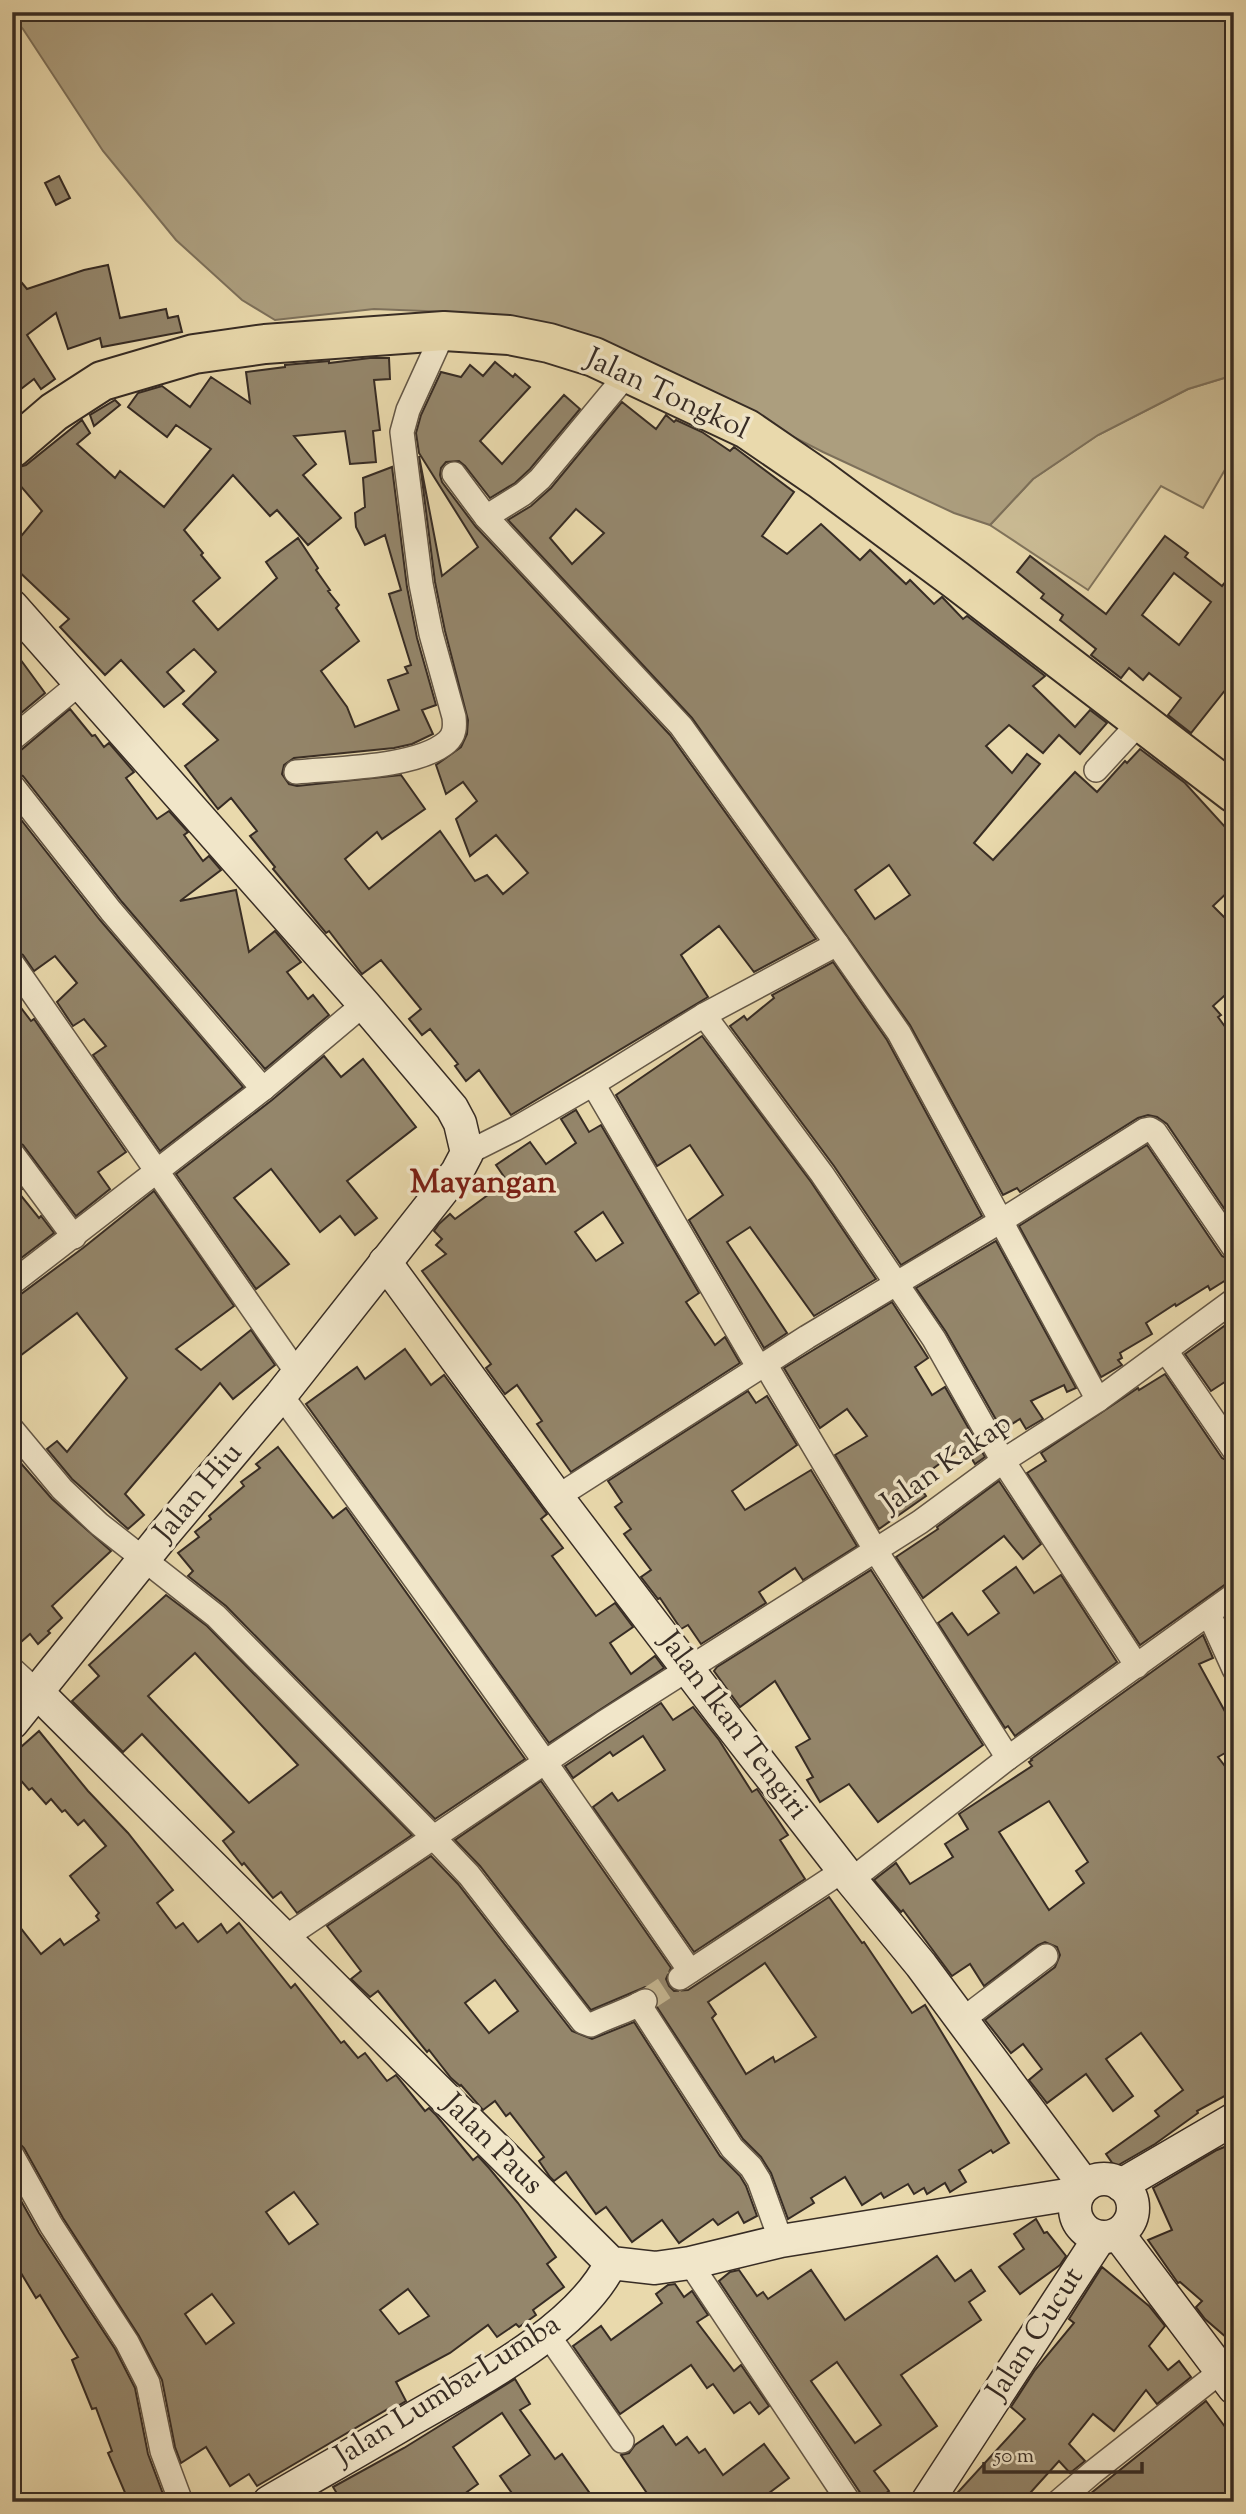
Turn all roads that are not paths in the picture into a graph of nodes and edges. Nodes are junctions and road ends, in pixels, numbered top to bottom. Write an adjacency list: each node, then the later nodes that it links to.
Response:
1 (444, 331): 2 (highway, Jalan Tongkol); 3 (highway, Jalan Tongkol); 11 (street)
2 (628, 373): 5 (street); 8 (highway, Jalan Tongkol)
3 (12, 448)
4 (454, 474): 5 (street)
5 (486, 517): 14 (street)
6 (12, 606): 7 (street)
7 (80, 683): 9 (street); 16 (street)
8 (1140, 722): 10 (street); 13 (highway, Jalan Tongkol)
9 (12, 739)
10 (1096, 770)
11 (296, 772)
12 (12, 785): 19 (street)
13 (1234, 793)
14 (837, 944): 17 (street); 23 (street)
15 (12, 963): 22 (street)
16 (364, 1004): 19 (street); 21 (street)
17 (704, 1015): 18 (street); 28 (street)
18 (593, 1084): 21 (street); 31 (street)
19 (263, 1089): 22 (street)
20 (12, 1153): 24 (street)
21 (467, 1153): 26 (street, Jalan Hiu)
22 (157, 1171): 24 (street); 32 (street)
23 (1001, 1221): 25 (street); 28 (street); 33 (street)
24 (74, 1237): 27 (street)
25 (1234, 1248)
26 (385, 1262): 32 (street, Jalan Hiu); 37 (street, Jalan Ikan Tengiri)
27 (12, 1283)
28 (894, 1284): 31 (street); 36 (street)
29 (1234, 1300): 30 (street, Jalan Kakap)
30 (1166, 1351): 33 (street, Jalan Kakap); 35 (street)
31 (762, 1366): 37 (street); 38 (street)
32 (289, 1385): 39 (street, Jalan Hiu); 49 (street)
33 (1098, 1400): 36 (street, Jalan Kakap)
34 (12, 1429): 39 (street)
35 (1234, 1450)
36 (1003, 1461): 38 (street, Jalan Kakap); 42 (street)
37 (557, 1497): 44 (street, Jalan Ikan Tengiri)
38 (876, 1551): 44 (street, Jalan Kakap); 48 (street)
39 (144, 1560): 46 (street, Jalan Hiu); 50 (street)
40 (1234, 1595): 41 (street)
41 (1209, 1614): 42 (street); 45 (street)
42 (1137, 1666): 48 (street)
43 (12, 1669): 46 (street)
44 (689, 1669): 49 (street, Jalan Kakap); 51 (street, Jalan Ikan Tengiri)
45 (1234, 1669)
46 (37, 1692): 47 (street, Jalan Hiu); 52 (street, Jalan Paus)
47 (12, 1723)
48 (1008, 1758): 51 (street)
49 (547, 1761): 50 (street, Jalan Kakap); 51 (street)
50 (433, 1837): 52 (street, Jalan Kakap); 60 (street)
51 (848, 1875): 54 (street, Jalan Ikan Tengiri)
52 (283, 1938): 61 (street, Jalan Paus)
53 (1046, 1956): 54 (street)
54 (962, 2020): 58 (street, Jalan Ikan Tengiri)
55 (1234, 2119): 57 (street)
56 (12, 2155): 67 (street)
57 (1121, 2185): 58 (street); 59 (street)
58 (1082, 2190): 59 (street); 60 (street)
59 (1109, 2235): 64 (street); 70 (street, Jalan Cucut)
60 (781, 2241): 62 (street)
61 (611, 2263): 62 (street); 63 (street, Jalan Lumba-Lumba)
62 (690, 2263): 69 (street)
63 (548, 2335): 65 (street); 68 (street, Jalan Lumba-Lumba)
64 (1229, 2373): 66 (street)
65 (622, 2441)
66 (1071, 2497)
67 (181, 2502)
68 (269, 2502)
69 (849, 2502)
70 (927, 2502)

